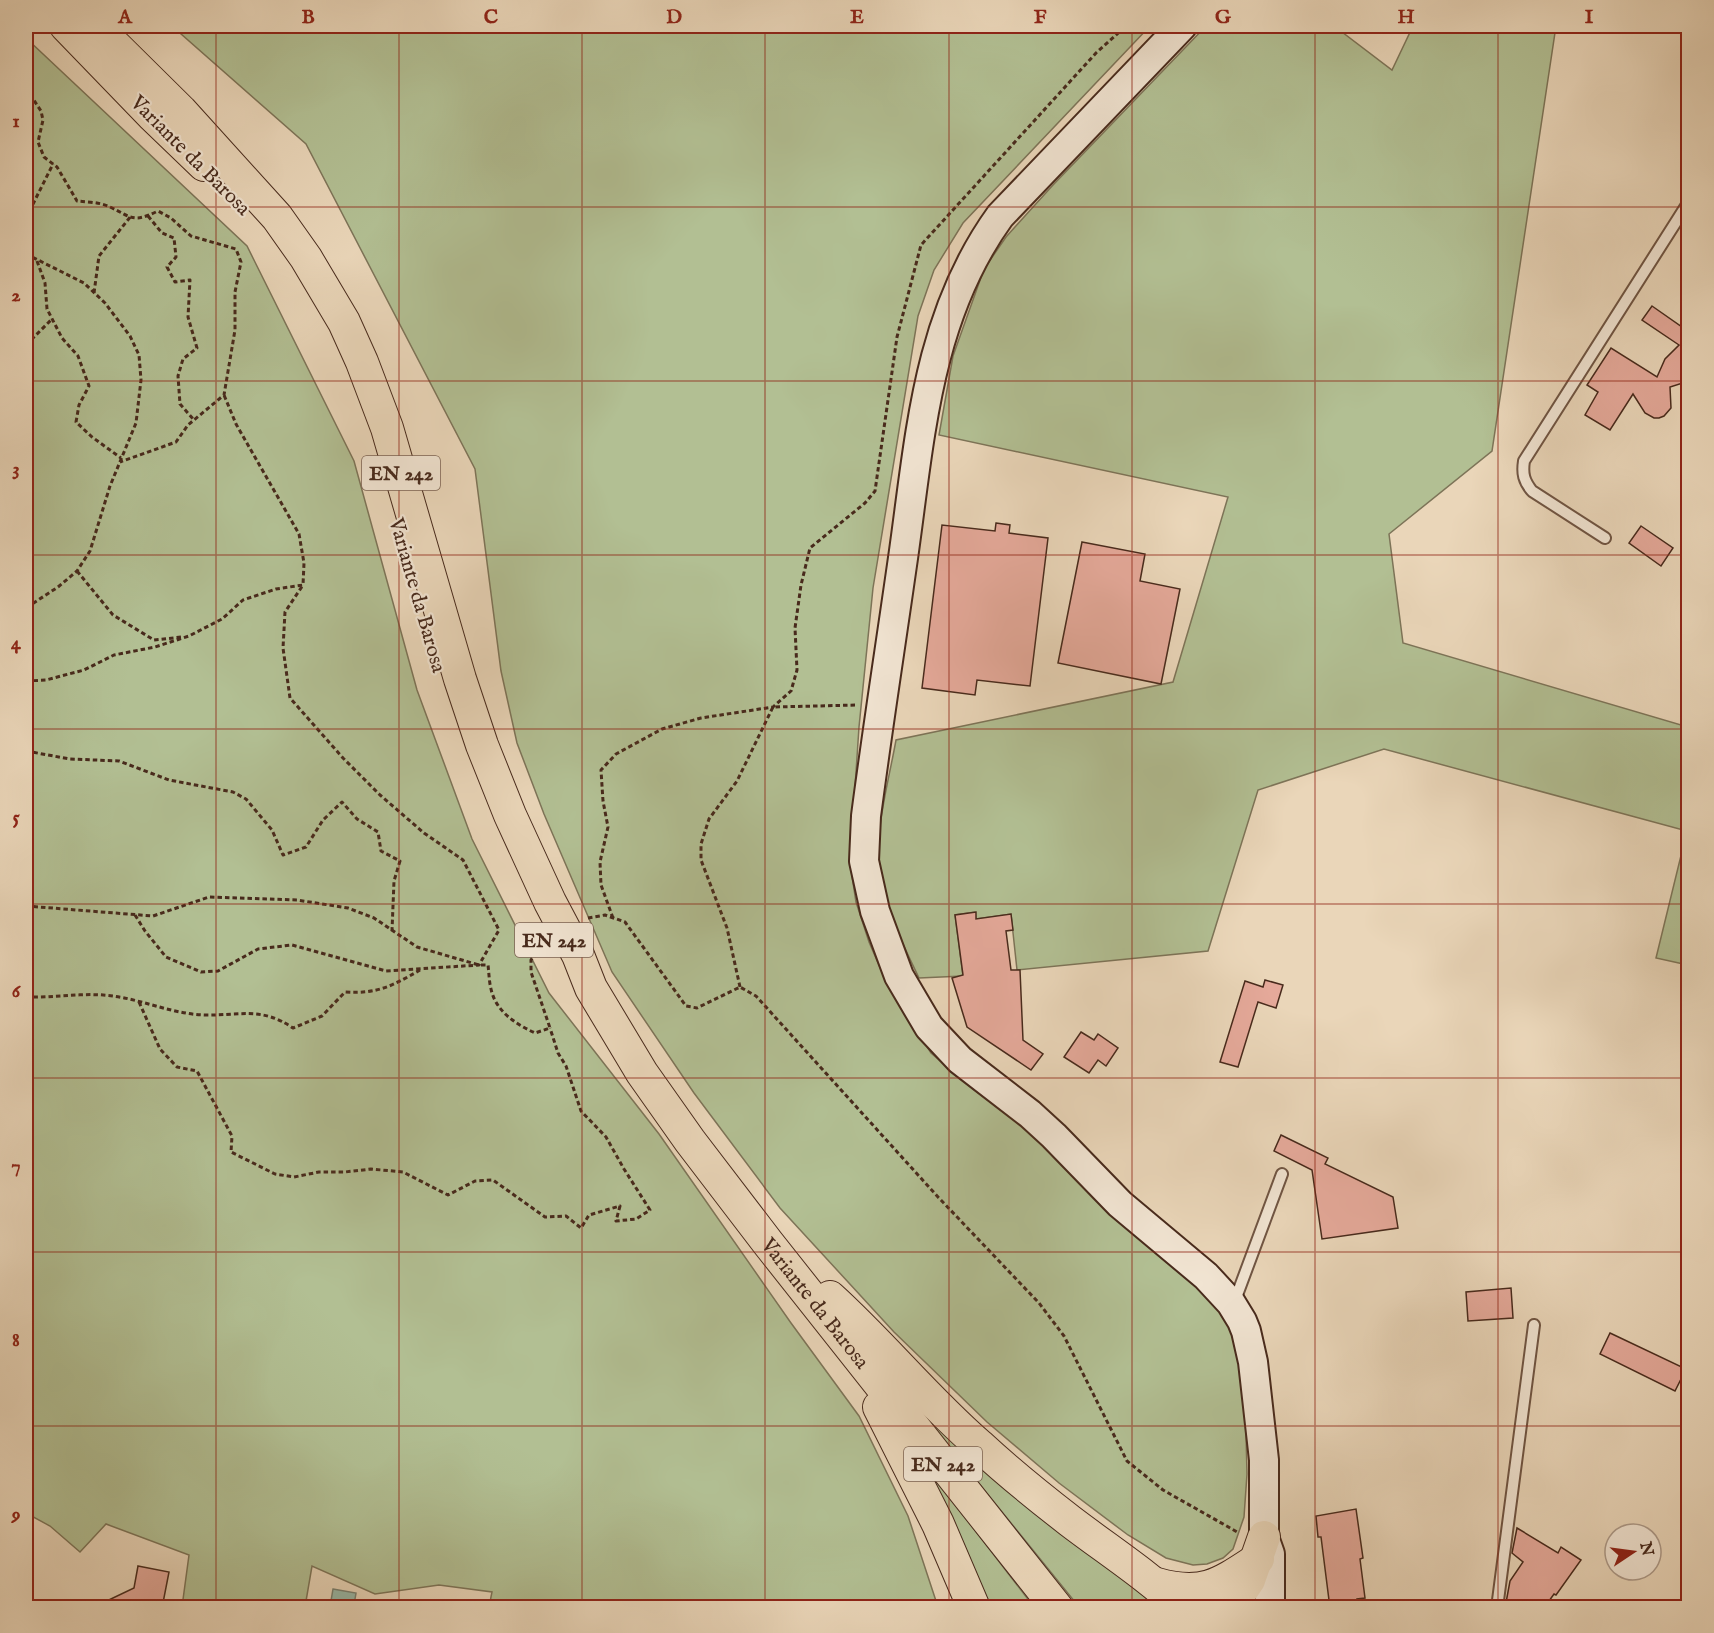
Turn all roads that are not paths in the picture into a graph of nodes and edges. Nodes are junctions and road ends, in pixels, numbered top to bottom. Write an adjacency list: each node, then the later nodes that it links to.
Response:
1 (66, 26): 6 (main road, Variante da Barosa / EN 242)
2 (95, 26): 6 (main road, Variante da Barosa / EN 242)
3 (1182, 26): 9 (main road)
4 (1689, 203): 5 (lane)
5 (1605, 538)
6 (591, 988): 8 (main road, Variante da Barosa / EN 242)
7 (1282, 1174): 9 (lane)
8 (768, 1244): 10 (main road, Variante da Barosa / EN 242); 13 (main road)
9 (1233, 1306): 12 (main road)
10 (829, 1321): 14 (main road); 15 (main road, Variante da Barosa / EN 242)
11 (1534, 1325): 19 (lane)
12 (1261, 1548): 13 (main road); 17 (main road); 18 (main road)
13 (1157, 1584): 16 (main road)
14 (974, 1608)
15 (1057, 1608)
16 (1182, 1608)
17 (1230, 1608)
18 (1270, 1608)
19 (1497, 1608)

